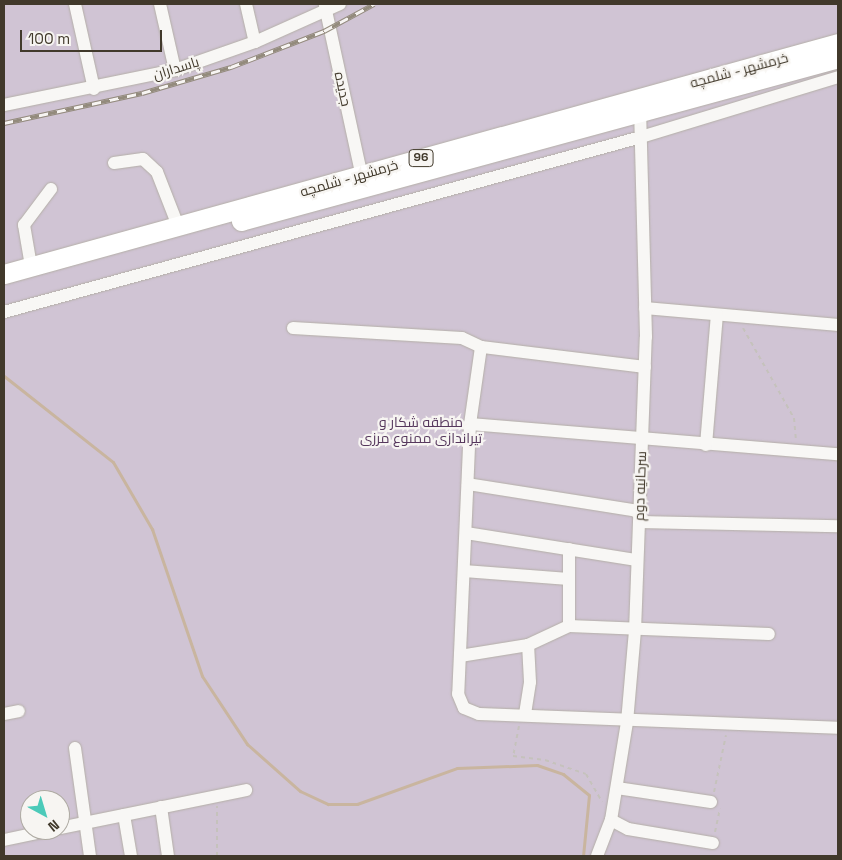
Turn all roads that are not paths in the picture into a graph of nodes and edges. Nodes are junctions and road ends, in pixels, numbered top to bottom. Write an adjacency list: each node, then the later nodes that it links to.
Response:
1 (75, 4): 11 (street)
2 (160, 4): 9 (street)
3 (246, 4): 6 (street)
4 (340, 4): 5 (street, پاسداران)
5 (325, 8): 6 (street, پاسداران); 16 (street, جدیده)
6 (255, 42): 9 (street, پاسداران)
7 (838, 43): 16 (highway, خرمشهر - شلمچه / 96)
8 (838, 58): 13 (highway, خرمشهر - شلمچه / 96)
9 (175, 70): 11 (street, پاسداران)
10 (838, 78): 14 (street)
11 (94, 89): 12 (street, پاسداران)
12 (4, 105)
13 (640, 112): 14 (street, سرحانیه دوم); 16 (highway, خرمشهر - شلمچه / 96)
14 (641, 137): 22 (street, سرحانیه دوم); 23 (street)
15 (114, 163): 18 (street)
16 (363, 181): 18 (highway, خرمشهر - شلمچه / 96); 21 (highway, خرمشهر - شلمچه / 96)
17 (51, 189): 19 (street)
18 (178, 226): 19 (highway, خرمشهر - شلمچه / 96)
19 (31, 266): 20 (highway, خرمشهر - شلمچه / 96)
20 (4, 274)
21 (4, 286)
22 (646, 308): 24 (street); 28 (street, سرحانیه دوم)
23 (4, 312)
24 (717, 314): 25 (street); 31 (street)
25 (838, 325)
26 (293, 328): 27 (street)
27 (481, 346): 28 (street); 29 (street)
28 (645, 367): 30 (street, سرحانیه دوم)
29 (470, 424): 30 (street); 33 (street)
30 (641, 441): 31 (street); 34 (street, سرحانیه دوم)
31 (706, 444): 32 (street)
32 (838, 454)
33 (468, 484): 34 (street); 36 (street)
34 (639, 516): 35 (street); 38 (street, سرحانیه دوم)
35 (838, 526)
36 (466, 534): 37 (street); 39 (street)
37 (569, 549): 38 (street); 40 (street)
38 (637, 560): 42 (street, سرحانیه دوم)
39 (464, 572): 40 (street); 45 (street)
40 (569, 578): 41 (street)
41 (569, 626): 42 (street); 44 (street)
42 (635, 630): 43 (street); 49 (street, سرحانیه دوم)
43 (769, 634)
44 (528, 645): 45 (street); 48 (street)
45 (460, 656): 48 (street)
46 (19, 710): 47 (street)
47 (4, 714)
48 (526, 714): 49 (street)
49 (627, 722): 50 (street); 52 (street, سرحانیه دوم)
50 (838, 728)
51 (75, 748): 58 (street)
52 (617, 788): 54 (street); 57 (street, سرحانیه دوم)
53 (246, 790): 55 (street)
54 (711, 802)
55 (162, 808): 56 (street); 65 (street)
56 (124, 815): 58 (street); 64 (street)
57 (611, 820): 62 (street); 66 (street, سرحانیه دوم)
58 (84, 824): 59 (street); 63 (street)
59 (70, 826)
60 (20, 837): 61 (street)
61 (4, 840)
62 (713, 842)
63 (90, 856)
64 (130, 856)
65 (168, 856)
66 (597, 856)

